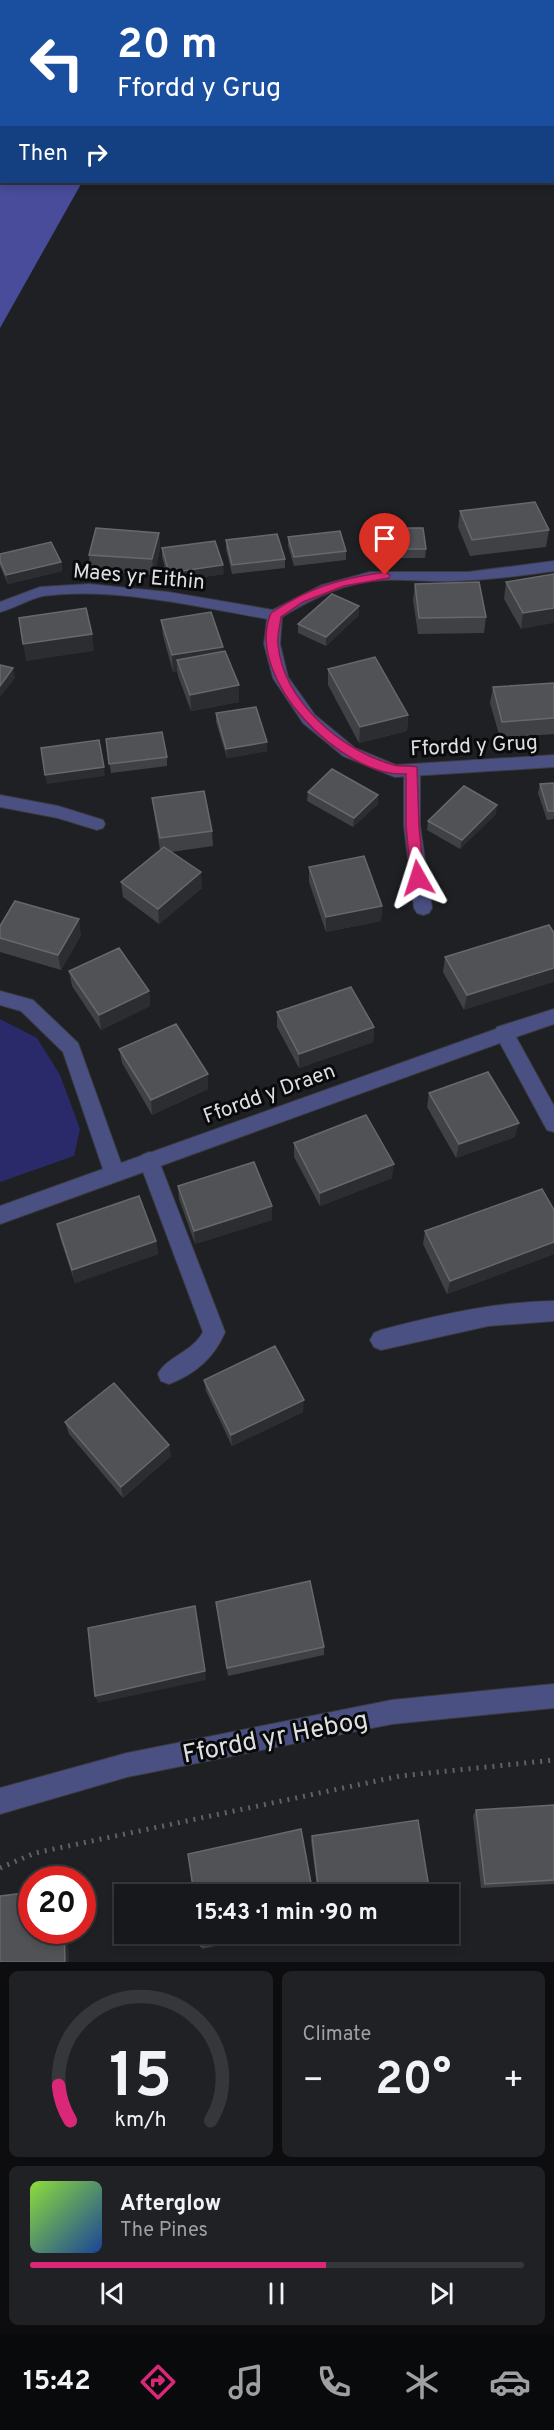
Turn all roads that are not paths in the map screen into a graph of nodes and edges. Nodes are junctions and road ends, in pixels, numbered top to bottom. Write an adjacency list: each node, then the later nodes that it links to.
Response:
1 (554, 566): 3 (street)
2 (0, 607): 3 (street, Maes yr Eithin)
3 (275, 615): 5 (street, Ffordd y Grug)
4 (554, 761): 5 (street, Ffordd y Grug)
5 (412, 770): 8 (street)
6 (0, 801): 7 (street)
7 (97, 824)
8 (423, 908)
9 (0, 998): 14 (street)
10 (554, 1016): 11 (street, Ffordd y Draen)
11 (504, 1032): 12 (street); 13 (street, Ffordd y Draen)
12 (554, 1124)
13 (148, 1161): 14 (street, Ffordd y Draen); 18 (street)
14 (115, 1174): 15 (street, Ffordd y Draen)
15 (0, 1215)
16 (554, 1311): 17 (street)
17 (381, 1340)
18 (169, 1374)
19 (554, 1696): 20 (street, Ffordd yr Hebog)
20 (0, 1801)

